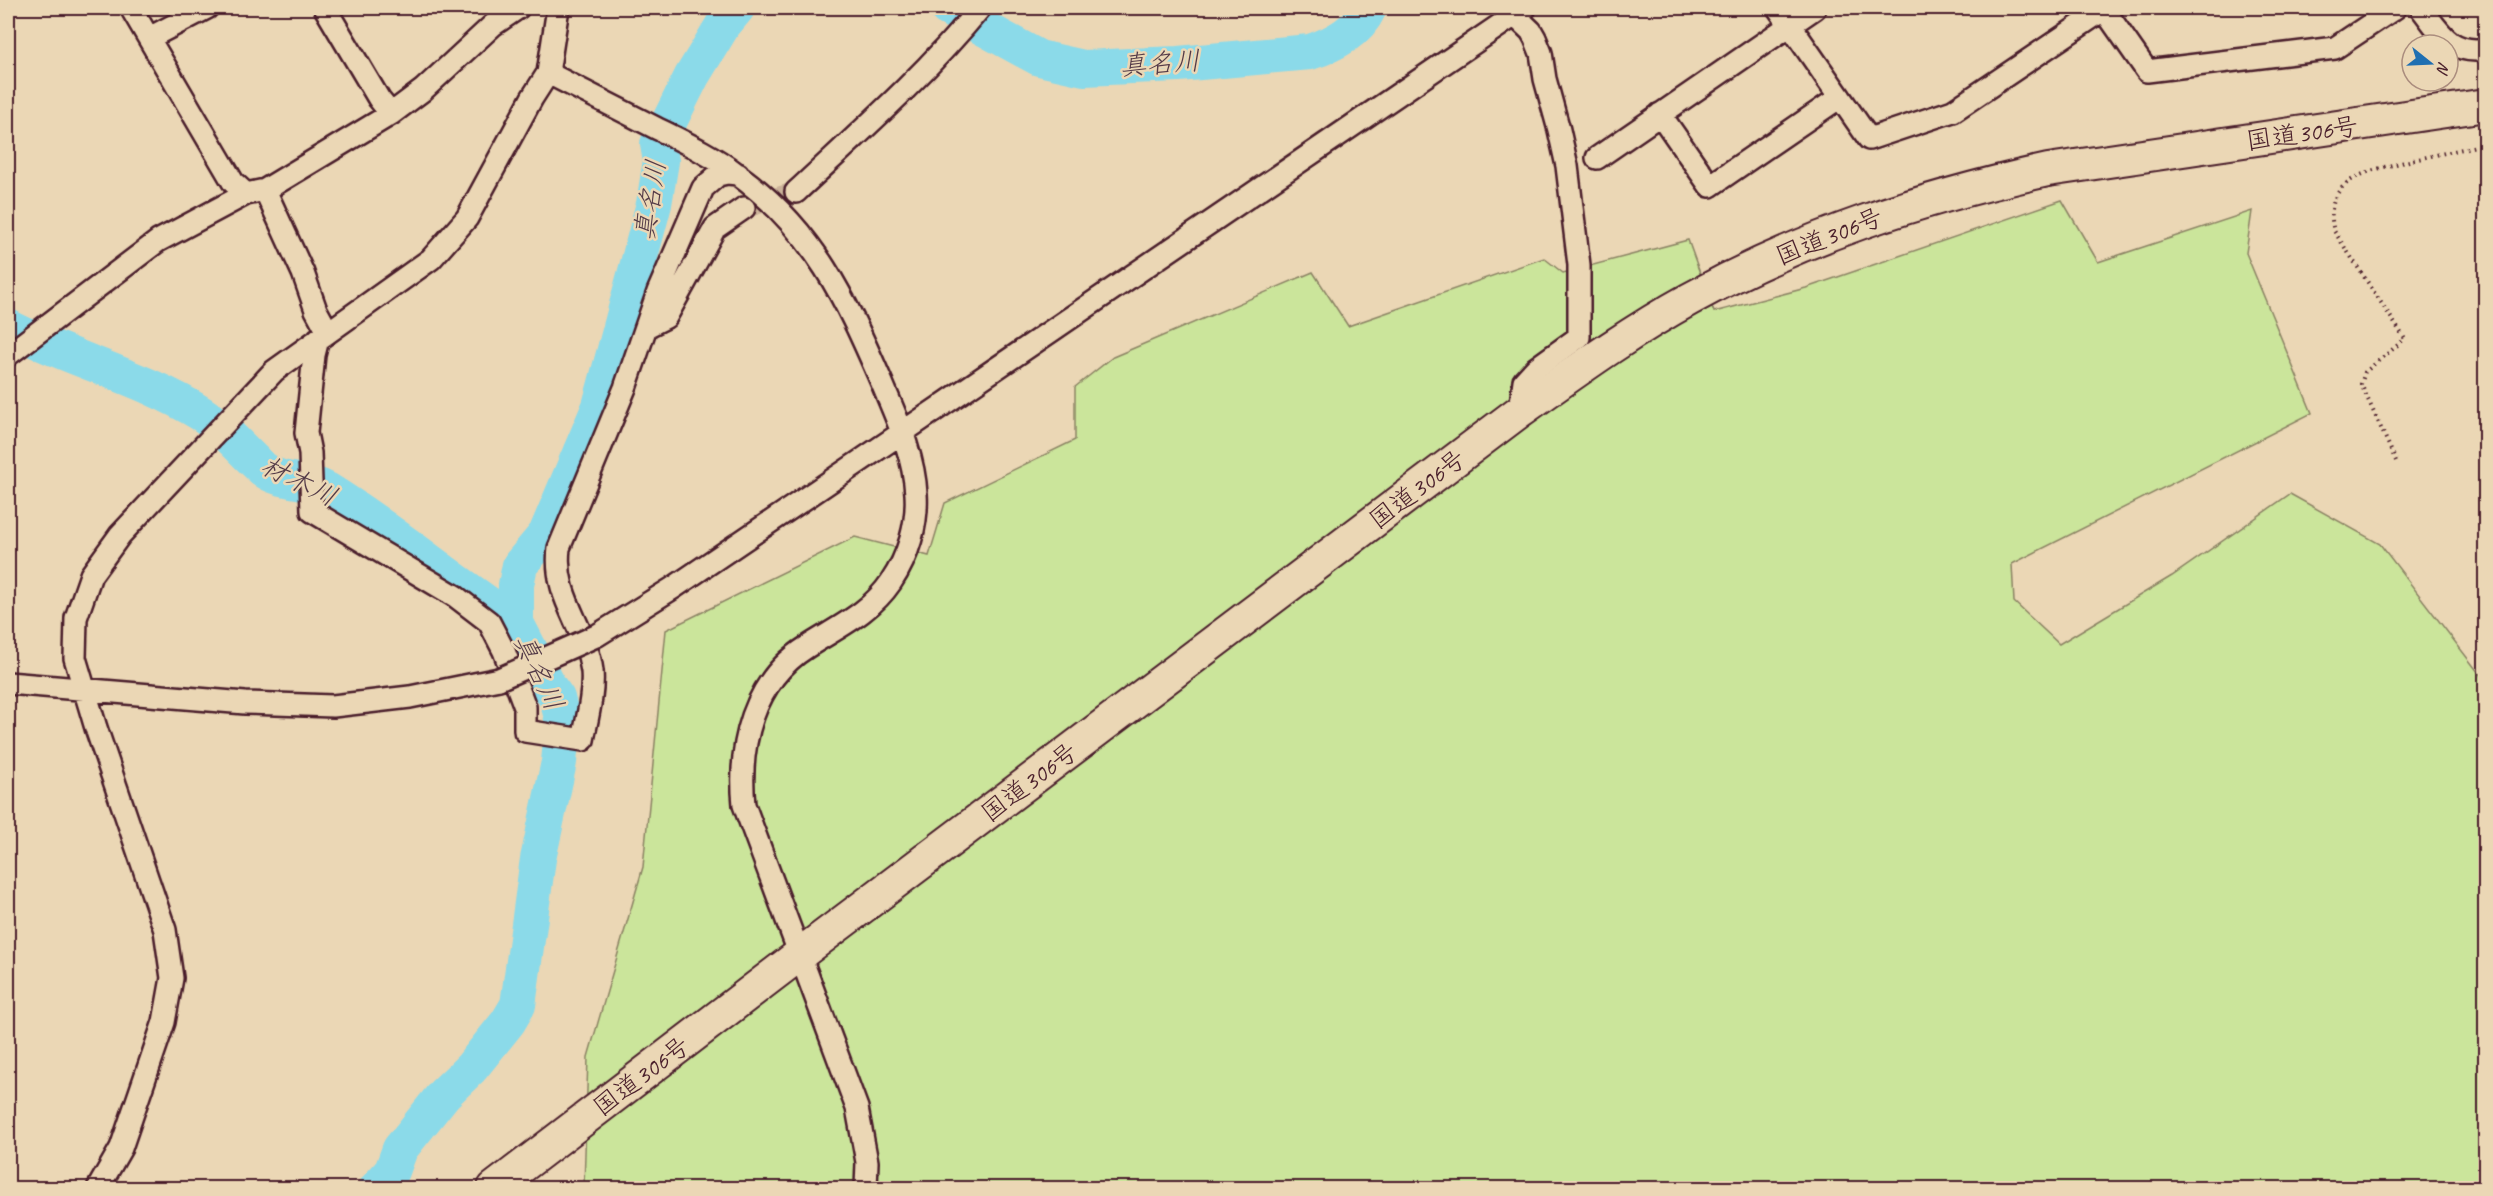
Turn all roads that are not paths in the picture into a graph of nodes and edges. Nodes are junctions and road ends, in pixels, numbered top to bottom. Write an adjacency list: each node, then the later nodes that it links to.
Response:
1 (131, 8): 14 (street)
2 (207, 8): 14 (street)
3 (326, 8): 19 (street)
4 (518, 8): 19 (street)
5 (558, 8): 16 (street)
6 (980, 8): 24 (street)
7 (1778, 8): 13 (street)
8 (1815, 8): 13 (street)
9 (2104, 8): 10 (street); 17 (street)
10 (2395, 8)
11 (2421, 8): 15 (street)
12 (1516, 10): 29 (street); 30 (street)
13 (1790, 25): 17 (street); 20 (street)
14 (149, 38): 23 (street)
15 (2486, 49)
16 (548, 73): 22 (street); 27 (street)
17 (1839, 97): 20 (street)
18 (2486, 105): 29 (highway, 国道306号)
19 (391, 114): 23 (street)
20 (1660, 114): 21 (street)
21 (1597, 158)
22 (738, 174): 26 (street); 30 (street)
23 (255, 192): 27 (street); 28 (street)
24 (796, 192)
25 (744, 208): 26 (street)
26 (646, 327): 27 (street)
27 (323, 336): 32 (street)
28 (13, 351)
29 (1520, 411): 33 (highway, 国道306号)
30 (903, 432): 32 (street, bridge); 33 (street)
31 (8, 683): 32 (street)
32 (85, 690): 34 (street)
33 (799, 955): 35 (highway, 国道306号); 36 (street)
34 (98, 1188)
35 (494, 1188)
36 (866, 1188)

